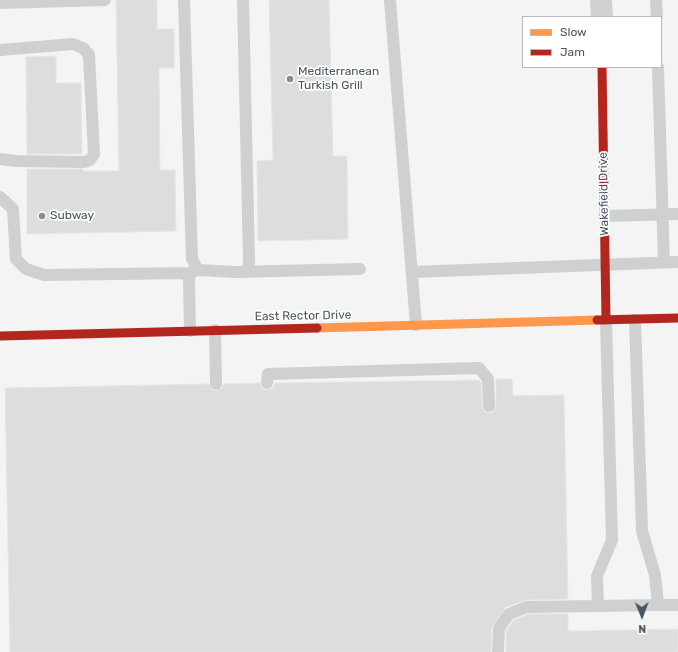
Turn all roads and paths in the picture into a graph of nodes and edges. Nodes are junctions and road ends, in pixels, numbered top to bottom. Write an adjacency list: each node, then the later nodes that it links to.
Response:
1 (104, 0): 7 (lane)
2 (184, 0): 22 (lane)
3 (243, 0): 23 (lane)
4 (390, 0): 24 (lane)
5 (601, 0): 8 (street)
6 (656, 0): 9 (lane)
7 (0, 3)
8 (602, 16)
9 (657, 16)
10 (0, 50): 13 (lane)
11 (602, 68): 17 (street, Wakefield Drive)
12 (658, 68): 15 (lane)
13 (0, 159)
14 (0, 197): 22 (lane)
15 (663, 214): 16 (lane); 17 (lane); 18 (lane)
16 (678, 214)
17 (605, 216): 20 (street, Wakefield Drive)
18 (664, 262): 19 (lane); 20 (lane)
19 (678, 262)
20 (605, 265): 24 (lane); 26 (street, Wakefield Drive)
21 (360, 269): 23 (lane)
22 (194, 272): 23 (lane); 29 (lane)
23 (248, 272)
24 (412, 272): 28 (lane)
25 (678, 318): 27 (street, East Rector Drive)
26 (606, 320): 27 (street, East Rector Drive); 28 (street, East Rector Drive); 37 (lane)
27 (635, 320): 36 (lane)
28 (416, 325): 30 (street, East Rector Drive)
29 (190, 330): 30 (street, East Rector Drive); 31 (street, East Rector Drive)
30 (215, 330): 33 (lane)
31 (0, 336)
32 (267, 383): 34 (lane)
33 (216, 384)
34 (489, 406)
35 (678, 604): 36 (lane)
36 (658, 605): 37 (lane)
37 (598, 606): 38 (lane)
38 (498, 652)

